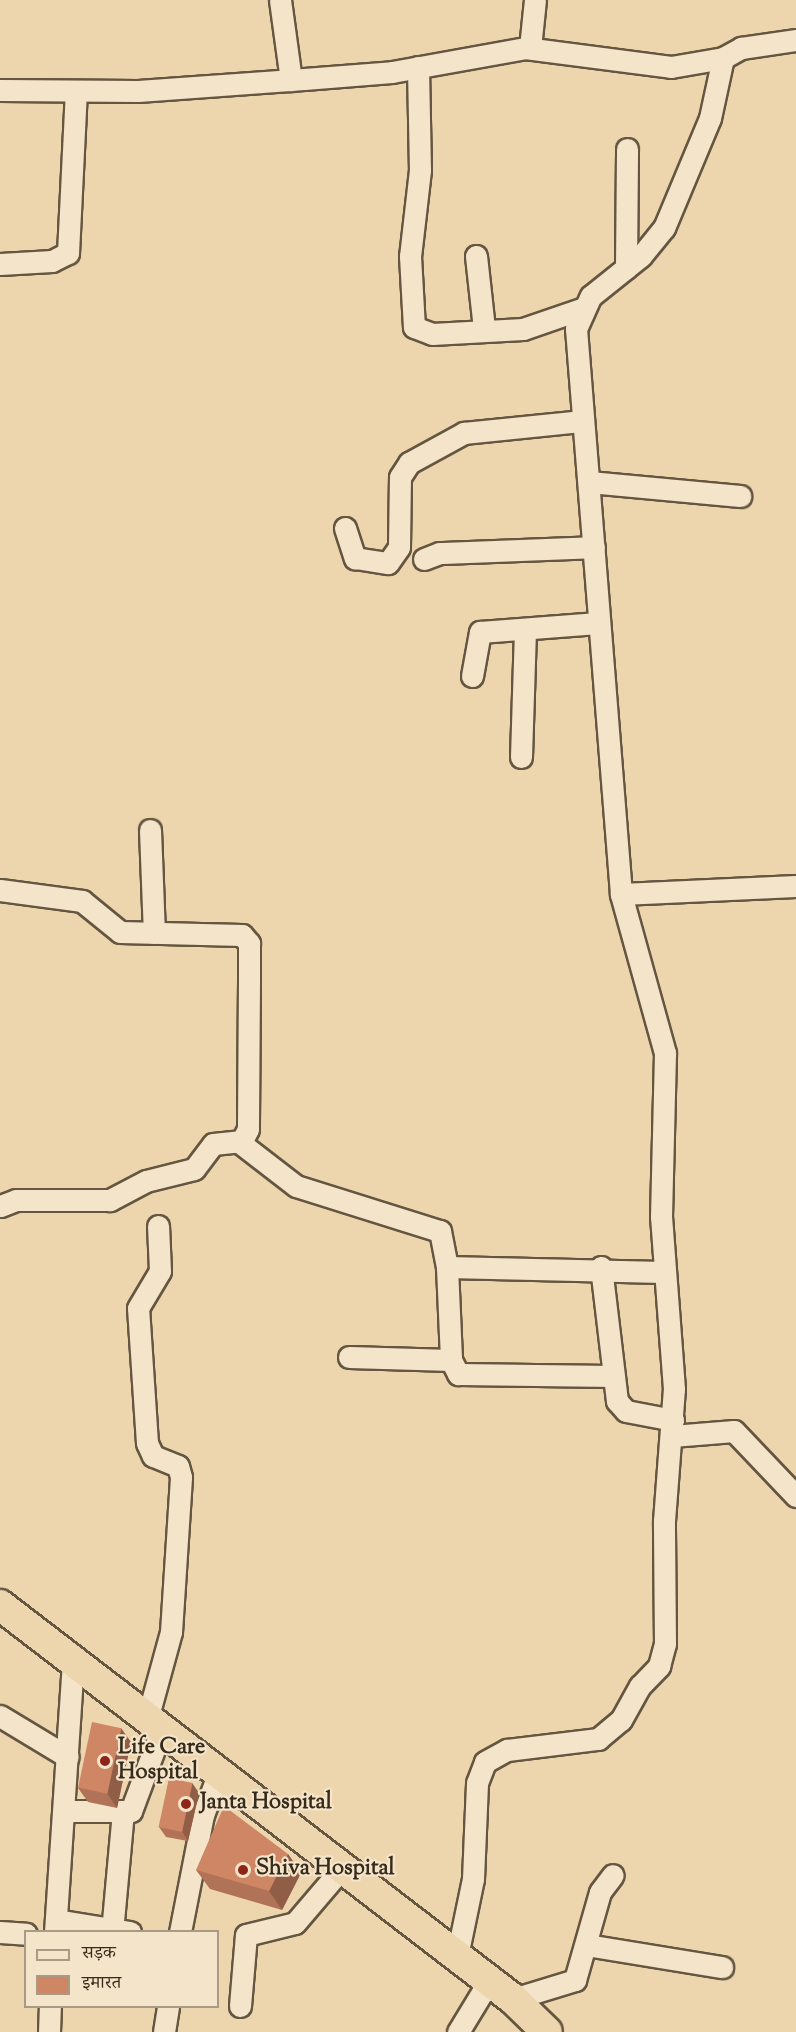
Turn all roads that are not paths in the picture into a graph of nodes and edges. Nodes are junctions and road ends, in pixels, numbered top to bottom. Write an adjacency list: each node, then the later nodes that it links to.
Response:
1 (280, 0): 7 (street)
2 (535, 0): 4 (street)
3 (796, 40): 5 (street)
4 (531, 48): 5 (street); 6 (street)
5 (723, 58): 13 (street)
6 (418, 67): 7 (street); 15 (street)
7 (291, 80): 9 (street)
8 (0, 90): 9 (street)
9 (76, 91): 12 (street)
10 (627, 149): 13 (street)
11 (476, 256): 15 (street)
12 (0, 264)
13 (626, 268): 14 (street)
14 (581, 309): 15 (street); 16 (street)
15 (484, 328)
16 (582, 421): 17 (street); 19 (street)
17 (590, 482): 18 (street); 20 (street)
18 (740, 496)
19 (345, 528)
20 (594, 547): 21 (street); 22 (street)
21 (424, 559)
22 (598, 623): 23 (street); 29 (street)
23 (525, 630): 24 (street); 25 (street)
24 (472, 676)
25 (521, 757)
26 (150, 830): 30 (street)
27 (796, 886): 29 (street)
28 (0, 890): 30 (street)
29 (621, 894): 36 (street)
30 (154, 933): 31 (street)
31 (239, 1142): 32 (street); 34 (street)
32 (0, 1206)
33 (158, 1226): 45 (street)
34 (447, 1267): 35 (street); 38 (street)
35 (601, 1267): 36 (street); 39 (street)
36 (663, 1272): 40 (street)
37 (349, 1357): 38 (street)
38 (451, 1360): 39 (street)
39 (613, 1376): 40 (street)
40 (673, 1428): 41 (street); 59 (street)
41 (796, 1496)
42 (0, 1605): 43 (highway)
43 (73, 1661): 45 (highway); 46 (street)
44 (0, 1716): 46 (street)
45 (155, 1722): 47 (highway); 49 (street)
46 (68, 1757): 48 (street)
47 (219, 1772): 50 (highway); 55 (street)
48 (64, 1811): 49 (street); 52 (street)
49 (123, 1812): 54 (street)
50 (341, 1869): 59 (highway); 63 (street)
51 (613, 1875): 58 (street)
52 (56, 1926): 53 (street)
53 (106, 1930)
54 (118, 1930)
55 (180, 1930)
56 (0, 1932): 57 (street)
57 (24, 1934)
58 (587, 1945): 60 (street); 62 (street)
59 (457, 1956): 61 (highway)
60 (722, 1967)
61 (489, 1981): 62 (highway); 68 (street)
62 (513, 1999): 69 (highway)
63 (240, 2006)
64 (50, 2008): 66 (street)
65 (168, 2008): 67 (street)
66 (49, 2032)
67 (164, 2032)
68 (458, 2032)
69 (547, 2032)

